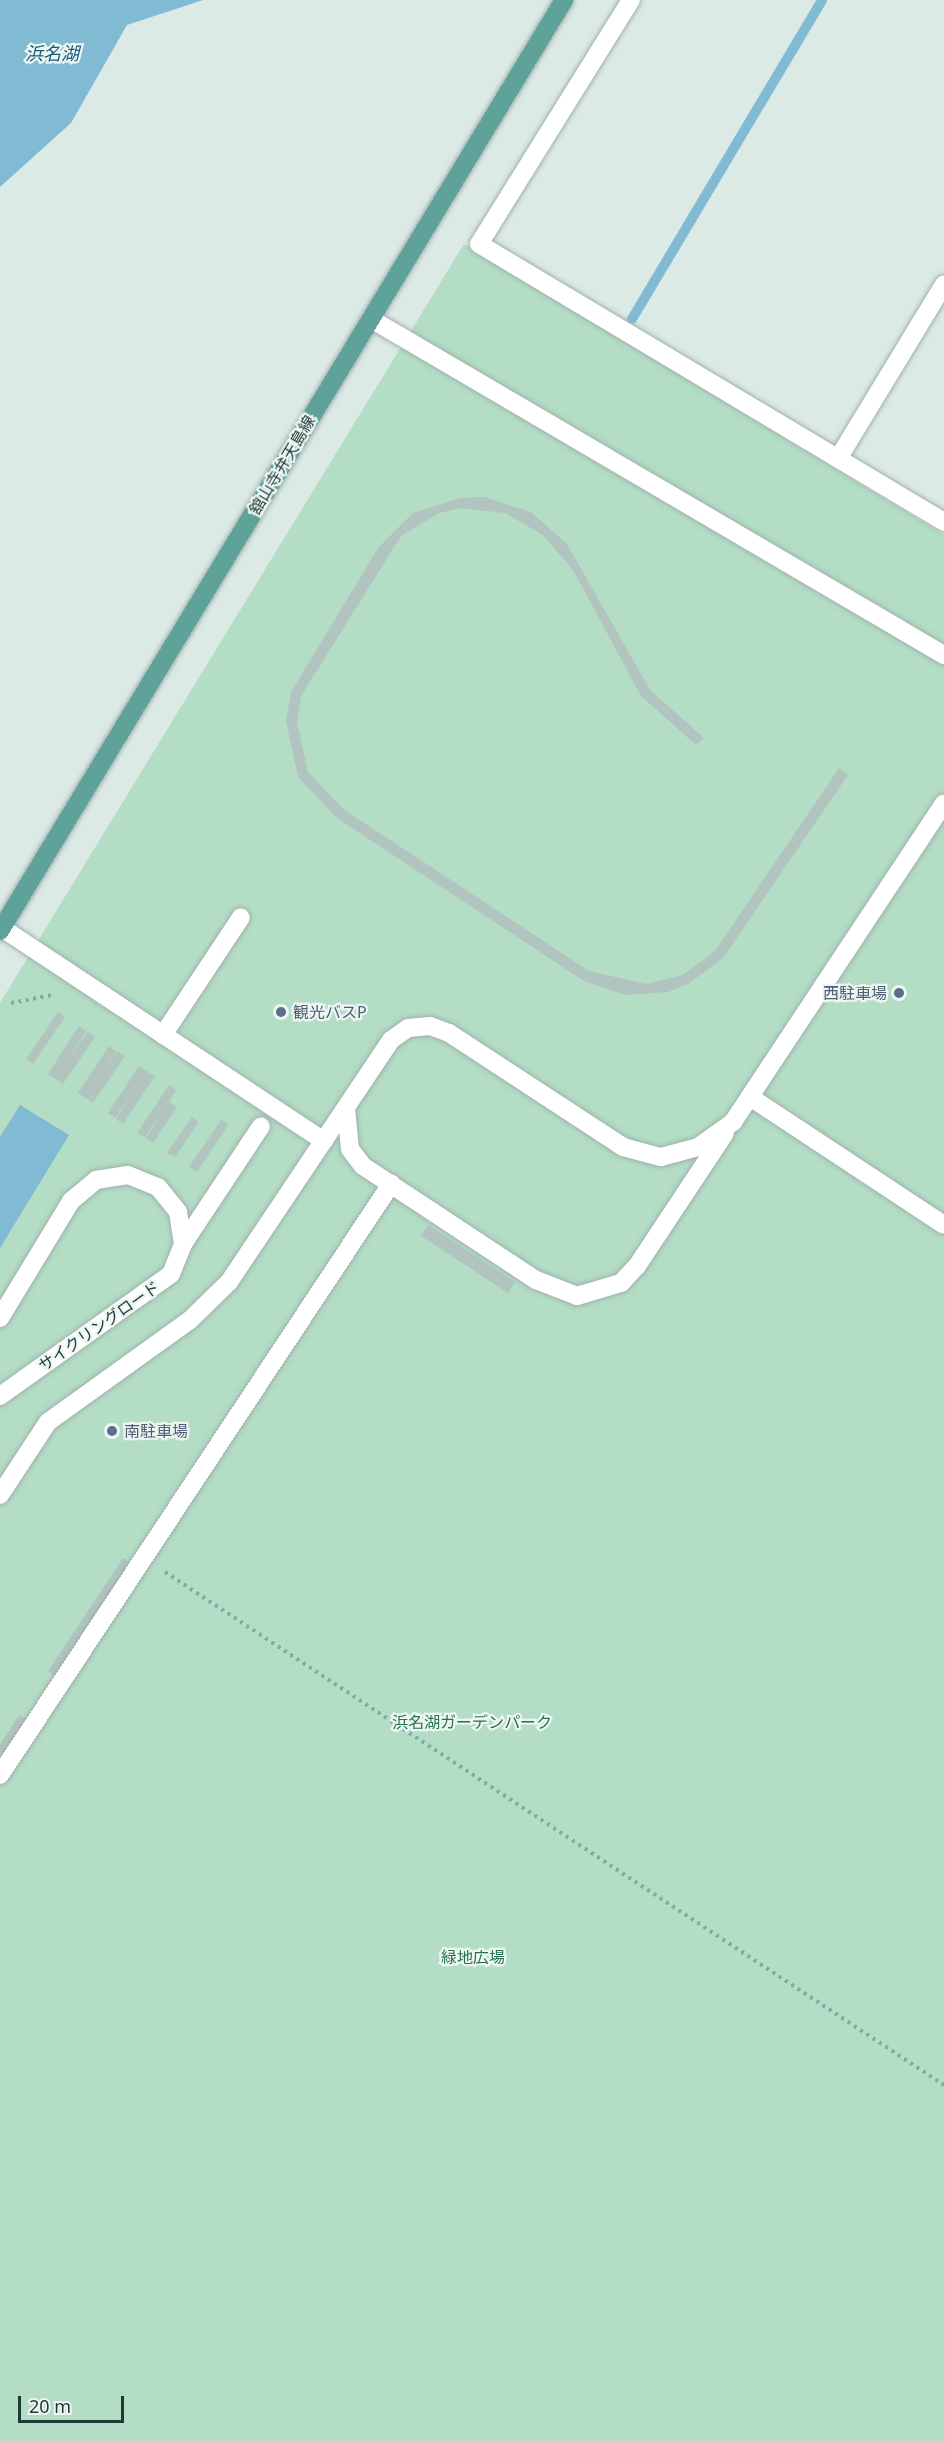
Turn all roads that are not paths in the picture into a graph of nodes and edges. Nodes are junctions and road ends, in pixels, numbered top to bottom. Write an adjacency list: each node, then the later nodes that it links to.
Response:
1 (564, 0): 4 (main road, 舘山寺弁天島線)
2 (632, 0): 5 (street)
3 (944, 284): 5 (street)
4 (371, 319): 7 (street); 10 (main road, 舘山寺弁天島線)
5 (839, 457): 6 (street)
6 (944, 522)
7 (944, 655)
8 (944, 802): 12 (street)
9 (241, 917): 11 (street)
10 (1, 929): 11 (street)
11 (163, 1035): 16 (street)
12 (750, 1096): 14 (street); 18 (street)
13 (346, 1107): 14 (street); 16 (street); 17 (street)
14 (733, 1122): 17 (street)
15 (261, 1126): 19 (street, サイクリングロード)
16 (324, 1140): 22 (street)
17 (391, 1184): 23 (street)
18 (944, 1225)
19 (183, 1244): 20 (street); 21 (street, サイクリングロード)
20 (0, 1318)
21 (0, 1396)
22 (0, 1495)
23 (0, 1775)

